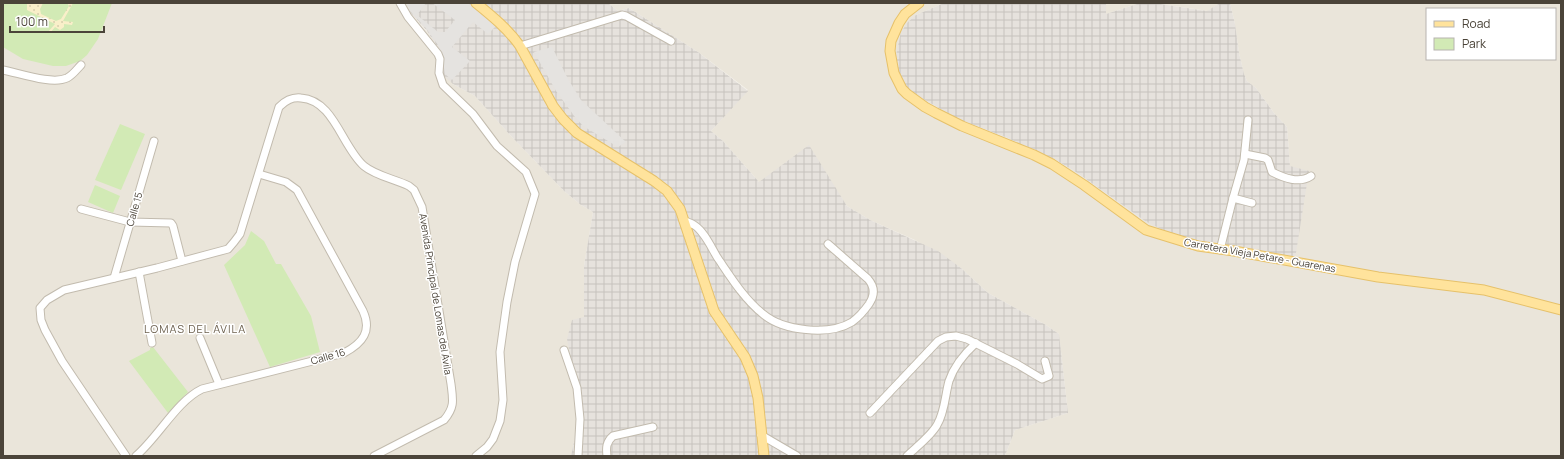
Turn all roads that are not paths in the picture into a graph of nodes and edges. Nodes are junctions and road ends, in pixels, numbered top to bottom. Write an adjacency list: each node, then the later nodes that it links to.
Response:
1 (400, 3): 36 (street)
2 (476, 3): 5 (main road)
3 (919, 3): 19 (main road, Carretera Vieja Petare - Guarenas)
4 (671, 41): 5 (street)
5 (520, 46): 16 (main road)
6 (80, 65): 7 (street)
7 (3, 70)
8 (1248, 120): 10 (street)
9 (154, 141): 17 (street, Calle 15)
10 (1245, 154): 12 (street); 13 (street)
11 (259, 174): 20 (street, Avenida Principal de Lomas del Ávila); 29 (street, Calle 16); 35 (street, Avenida Principal de Lomas del Ávila)
12 (1311, 176)
13 (1233, 198): 14 (street); 19 (street)
14 (1252, 203)
15 (81, 209): 17 (street)
16 (683, 220): 18 (street); 32 (main road)
17 (130, 222): 20 (street); 22 (street, Calle 15)
18 (828, 244)
19 (1220, 250): 23 (main road, Carretera Vieja Petare - Guarenas)
20 (182, 261): 21 (street, Avenida Principal de Lomas del Ávila)
21 (138, 272): 22 (street, Avenida Principal de Lomas del Ávila); 25 (street)
22 (114, 278): 33 (street, Avenida Principal de Lomas del Ávila)
23 (1561, 310)
24 (200, 338): 29 (street)
25 (152, 343)
26 (976, 343): 28 (street); 30 (street); 41 (street)
27 (564, 350): 37 (street)
28 (1045, 361)
29 (219, 384): 34 (street, Calle 16)
30 (870, 413)
31 (653, 427): 38 (street)
32 (762, 435): 39 (main road); 40 (street)
33 (126, 456)
34 (136, 456)
35 (374, 456)
36 (476, 456)
37 (578, 456)
38 (607, 456)
39 (764, 456)
40 (797, 456)
41 (907, 456)

